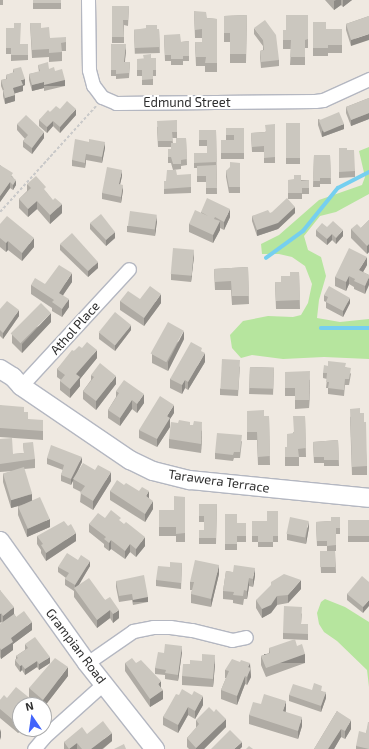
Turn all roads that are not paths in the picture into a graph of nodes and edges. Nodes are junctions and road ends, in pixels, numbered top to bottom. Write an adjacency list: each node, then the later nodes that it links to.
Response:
1 (88, 0): 2 (street, Edmund Street)
2 (369, 79)
3 (129, 269): 5 (street, Athol Place)
4 (0, 372): 5 (street, Tarawera Terrace)
5 (21, 386): 6 (street, Tarawera Terrace)
6 (369, 498)
7 (0, 541): 9 (street, Grampian Road)
8 (246, 637): 9 (street)
9 (87, 663): 10 (street, Grampian Road)
10 (103, 684): 11 (street); 12 (street, Grampian Road)
11 (34, 749)
12 (155, 749)

